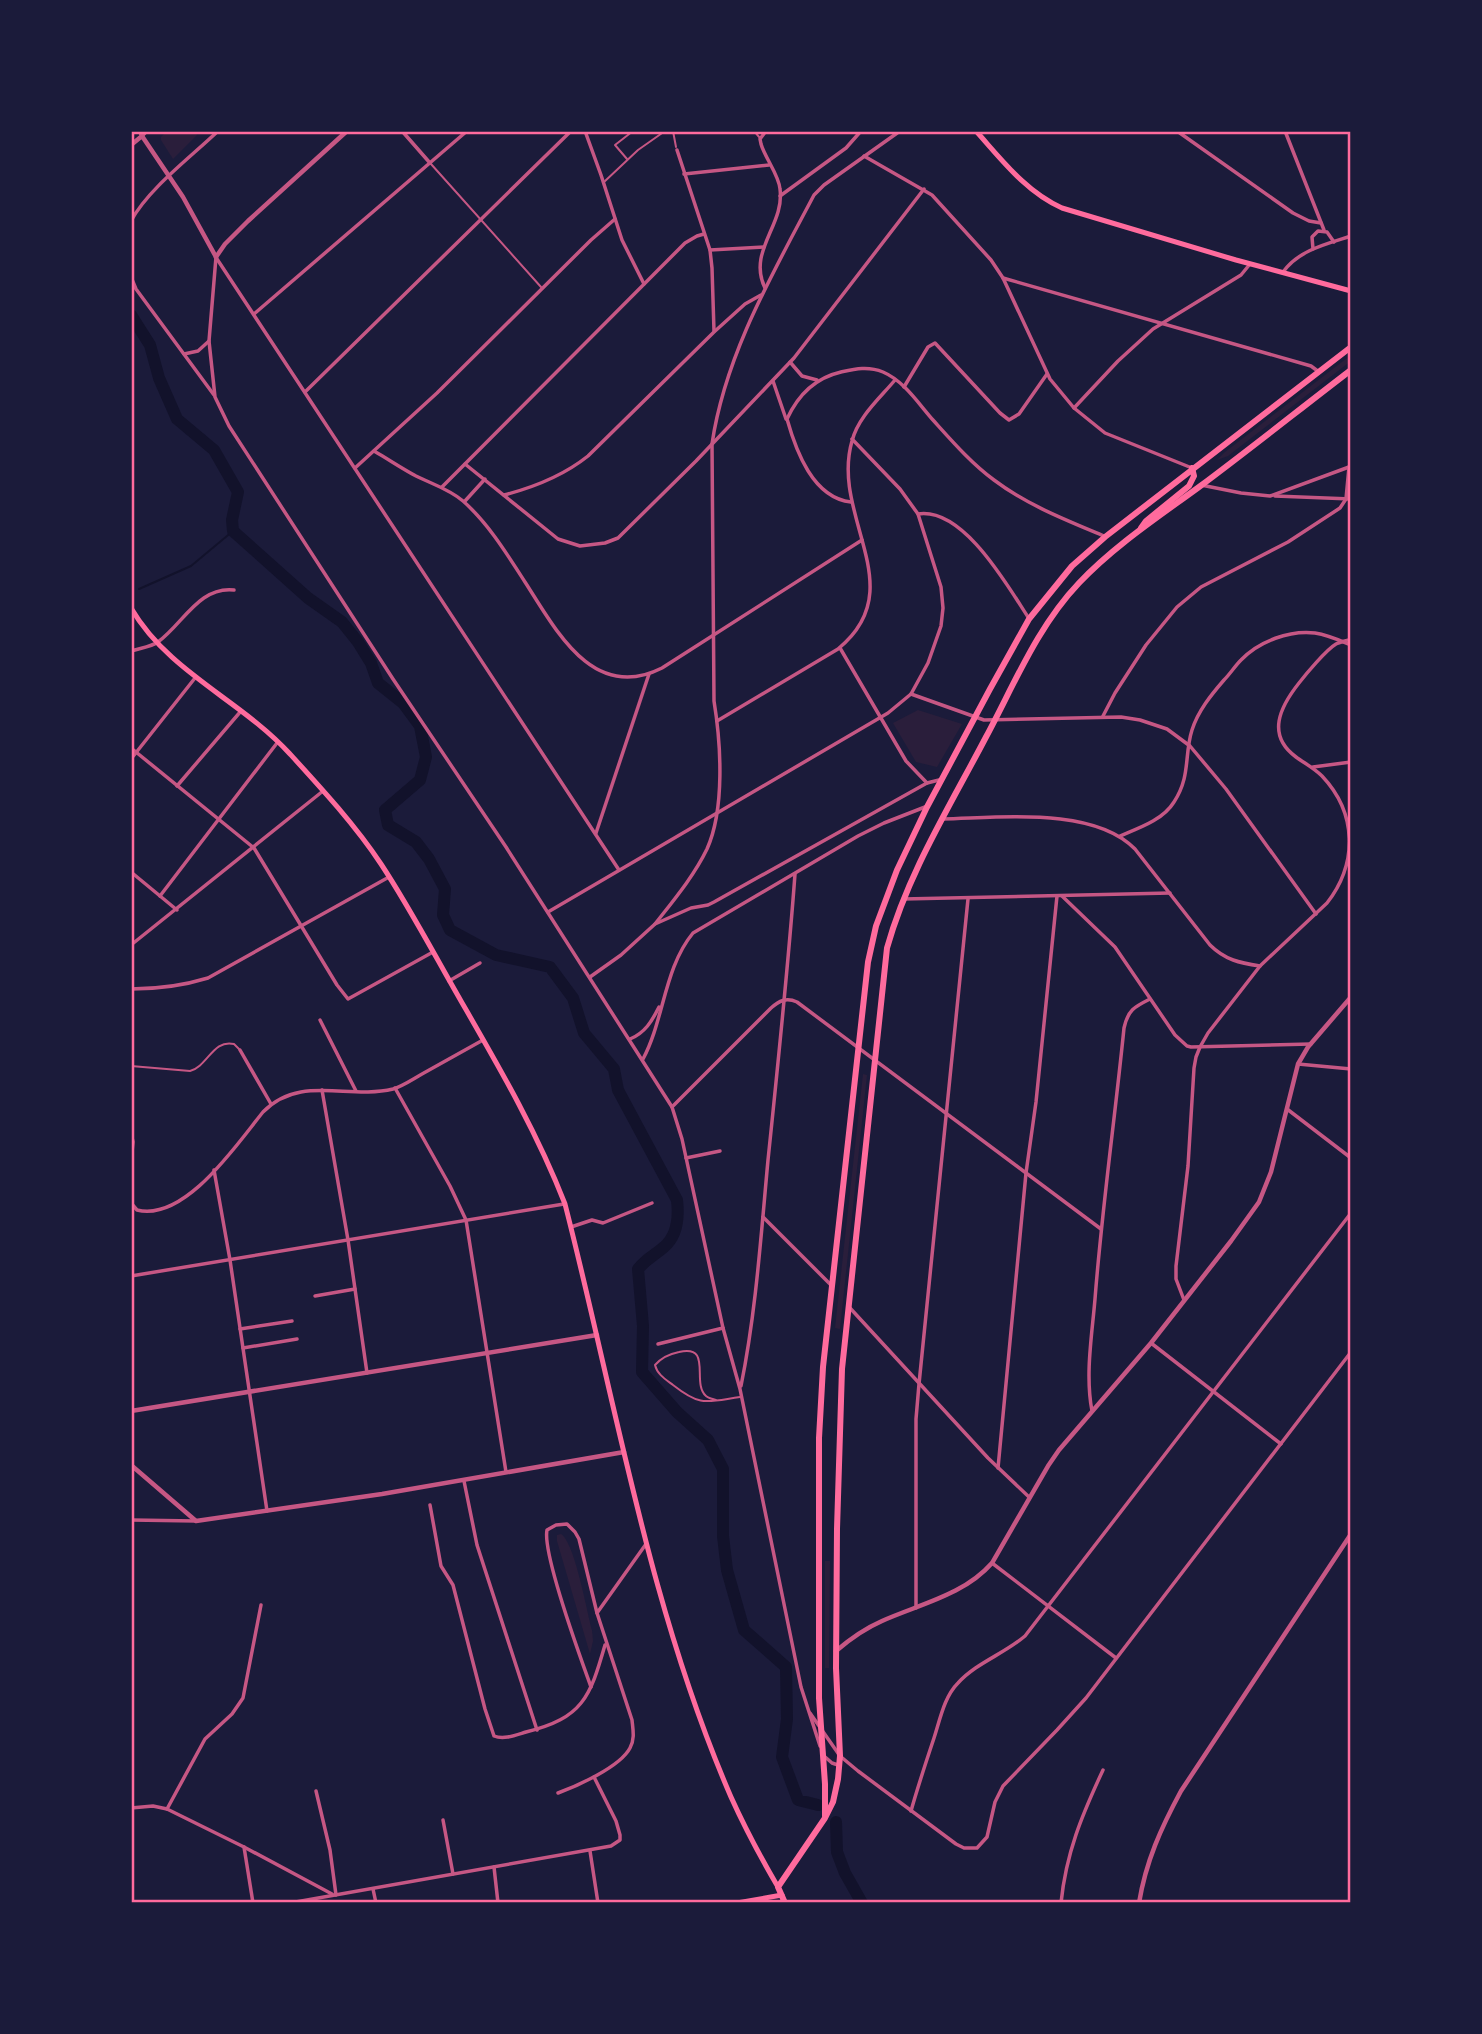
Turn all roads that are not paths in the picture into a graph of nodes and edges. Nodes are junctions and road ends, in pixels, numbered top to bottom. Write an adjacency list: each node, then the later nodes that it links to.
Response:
1 (218, 131): 26 (street)
2 (347, 131): 41 (street)
3 (402, 131): 23 (street)
4 (467, 131): 23 (street)
5 (571, 131): 30 (street)
6 (584, 131): 27 (street)
7 (634, 131): 22 (lane)
8 (665, 131): 22 (lane)
9 (673, 131): 20 (lane)
10 (754, 131): 18 (lane)
11 (766, 131): 18 (street)
12 (862, 131): 29 (street)
13 (900, 131): 21 (street)
14 (976, 131): 42 (main road)
15 (1177, 131): 33 (street)
16 (1285, 131): 33 (street)
17 (143, 133): 19 (street); 26 (street)
18 (761, 139): 24 (street)
19 (131, 145)
20 (677, 150): 25 (street)
21 (864, 156): 28 (street); 48 (street)
22 (628, 160): 27 (lane)
23 (430, 163): 30 (lane); 51 (street)
24 (769, 165): 25 (street); 29 (street)
25 (684, 174): 35 (street)
26 (171, 176): 32 (street); 41 (street)
27 (604, 182): 31 (street)
28 (924, 189): 45 (street); 57 (street)
29 (780, 197): 38 (street)
30 (481, 219): 47 (lane); 65 (street)
31 (615, 219): 46 (street); 47 (street)
32 (131, 221)
33 (1321, 223): 34 (street)
34 (1324, 230): 37 (street); 39 (street)
35 (704, 234): 40 (street); 46 (street)
36 (1351, 236): 37 (street)
37 (1334, 242): 39 (street)
38 (764, 247): 40 (street); 48 (street)
39 (1313, 249): 43 (street)
40 (710, 250): 53 (street)
41 (216, 257): 51 (street); 54 (street)
42 (1250, 264): 43 (main road); 52 (street)
43 (1282, 273): 49 (main road)
44 (131, 277): 56 (street)
45 (1003, 278): 52 (street); 60 (street)
46 (644, 284): 72 (street)
47 (542, 288): 71 (street)
48 (765, 288): 50 (street)
49 (1351, 291)
50 (762, 295): 53 (street); 70 (street)
51 (254, 314): 65 (street)
52 (1162, 322): 59 (street); 67 (street)
53 (714, 332): 79 (street)
54 (209, 341): 56 (street); 66 (street)
55 (1351, 347): 59 (main road)
56 (184, 354): 66 (street)
57 (790, 362): 61 (street); 63 (street)
58 (1351, 370): 77 (main road)
59 (1319, 372): 75 (main road)
60 (1048, 374): 64 (street); 67 (street)
61 (817, 380): 62 (street); 68 (street)
62 (895, 380): 64 (street); 69 (street)
63 (773, 381): 68 (street); 70 (street)
64 (904, 387): 86 (street)
65 (305, 392): 74 (street)
66 (215, 397): 135 (street)
67 (1074, 408): 75 (street)
68 (786, 419): 83 (street)
69 (852, 439): 83 (street); 84 (street)
70 (712, 444): 79 (street); 91 (street)
71 (374, 451): 74 (street); 78 (street)
72 (465, 464): 76 (street); 78 (street)
73 (1350, 467): 80 (street); 81 (street)
74 (355, 468): 122 (street)
75 (1192, 468): 85 (main road); 86 (main road)
76 (485, 479): 79 (street); 82 (street)
77 (1201, 485): 80 (street); 85 (main road)
78 (442, 487): 82 (street)
79 (504, 495)
80 (1270, 496): 81 (street)
81 (1348, 499): 102 (street)
82 (464, 502): 98 (street)
83 (851, 502): 87 (street)
84 (918, 514): 90 (street); 100 (street)
85 (1138, 533): 106 (main road)
86 (1105, 537): 90 (main road)
87 (862, 541): 91 (street); 96 (street)
88 (234, 590): 94 (street)
89 (131, 608): 94 (main road)
90 (1029, 619): 104 (main road)
91 (713, 635): 98 (street); 105 (street)
92 (1351, 639): 93 (street)
93 (1343, 642): 95 (street); 108 (street); 113 (street)
94 (156, 644): 97 (street); 99 (main road)
95 (1351, 645)
96 (840, 648): 103 (street); 105 (street)
97 (131, 650)
98 (649, 674): 122 (street)
99 (195, 678): 101 (main road); 110 (street)
100 (911, 694): 103 (street); 104 (street)
101 (241, 711): 107 (main road); 116 (street)
102 (1103, 716): 106 (street); 108 (street)
103 (880, 718): 115 (street); 119 (street)
104 (975, 718): 106 (street); 114 (main road)
105 (717, 721): 119 (street)
106 (995, 721): 121 (main road)
107 (278, 741): 117 (main road); 120 (street)
108 (1190, 746): 123 (street); 136 (street)
109 (131, 748): 110 (street)
110 (136, 752): 111 (street); 116 (street)
111 (131, 759)
112 (1351, 762): 113 (street)
113 (1311, 767): 136 (street)
114 (941, 780): 115 (street); 118 (main road)
115 (927, 783): 137 (street)
116 (177, 786): 120 (street)
117 (323, 791): 124 (street); 128 (main road)
118 (928, 807): 127 (street); 155 (main road)
119 (719, 811): 125 (street); 137 (street)
120 (217, 819): 124 (street); 130 (street)
121 (942, 819): 123 (street); 133 (main road)
122 (596, 834): 125 (street)
123 (1120, 836): 129 (street)
124 (254, 848): 134 (street); 138 (street)
125 (619, 870): 135 (street)
126 (131, 872): 130 (street)
127 (794, 874): 147 (street); 149 (street)
128 (389, 877): 138 (street); 140 (main road)
129 (1170, 893): 131 (street); 142 (street)
130 (160, 896): 134 (street)
131 (1060, 896): 132 (street); 148 (street); 175 (street)
132 (968, 899): 133 (street); 168 (street)
133 (903, 900): 158 (main road)
134 (177, 910): 139 (street)
135 (548, 912): 143 (street)
136 (1316, 914): 142 (street)
137 (655, 924): 143 (street)
138 (302, 926): 140 (street); 145 (street)
139 (131, 945)
140 (433, 952): 144 (main road)
141 (480, 963): 144 (street)
142 (1260, 967): 154 (street)
143 (590, 977): 151 (street)
144 (449, 981): 152 (main road)
145 (131, 989)
146 (1351, 997): 153 (street)
147 (785, 999): 155 (street); 166 (street); 180 (street)
148 (1150, 999): 154 (street); 183 (street)
149 (662, 1002): 151 (street); 157 (street)
150 (320, 1020): 164 (street)
151 (630, 1039): 157 (street)
152 (483, 1040): 162 (street); 177 (main road)
153 (1311, 1044): 154 (street); 159 (street)
154 (1200, 1047): 190 (street)
155 (859, 1048): 158 (street); 187 (main road)
156 (240, 1050): 160 (lane); 165 (street)
157 (643, 1059): 166 (street)
158 (875, 1061): 168 (street); 191 (main road)
159 (1298, 1063): 161 (street); 167 (street)
160 (131, 1066)
161 (1351, 1069)
162 (395, 1088): 164 (street); 181 (street)
163 (322, 1090): 164 (street); 165 (street); 184 (street)
164 (356, 1091)
165 (271, 1104): 174 (street)
166 (672, 1107): 171 (street)
167 (1287, 1109): 172 (street); 190 (street)
168 (947, 1114): 175 (street); 203 (street)
169 (131, 1133): 173 (street)
170 (720, 1151): 171 (street)
171 (686, 1158): 193 (street)
172 (1351, 1158)
173 (131, 1161)
174 (214, 1170): 176 (street); 185 (street)
175 (1026, 1173): 183 (street); 214 (street)
176 (131, 1203)
177 (565, 1203): 181 (street); 182 (main road)
178 (652, 1203): 182 (street)
179 (1351, 1213): 205 (street)
180 (763, 1217): 187 (street); 204 (street)
181 (466, 1220): 184 (street); 201 (street)
182 (571, 1227): 195 (main road)
183 (1101, 1229): 210 (street)
184 (348, 1240): 185 (street); 188 (street)
185 (230, 1260): 186 (street); 194 (street)
186 (131, 1276)
187 (832, 1287): 234 (main road)
188 (355, 1289): 189 (street); 202 (street)
189 (315, 1296)
190 (1184, 1300): 197 (street)
191 (849, 1308): 203 (street); 230 (main road)
192 (292, 1321): 194 (street)
193 (723, 1328): 198 (street); 204 (street)
194 (240, 1329): 199 (street)
195 (597, 1335): 201 (street); 212 (main road)
196 (297, 1339): 199 (street)
197 (1152, 1343): 205 (street); 210 (street)
198 (658, 1344)
199 (243, 1349): 206 (street)
200 (1351, 1352): 211 (street)
201 (486, 1353): 202 (street); 215 (street)
202 (367, 1373): 206 (street)
203 (919, 1384): 214 (street); 227 (street)
204 (740, 1389): 207 (street)
205 (1215, 1391): 211 (street); 226 (street)
206 (249, 1392): 209 (street); 219 (street)
207 (741, 1396): 208 (lane); 233 (street)
208 (716, 1400): 208 (lane)
209 (131, 1410)
210 (1092, 1411): 217 (street)
211 (1281, 1444): 231 (street)
212 (624, 1452): 215 (street); 223 (main road)
213 (131, 1465): 221 (street)
214 (998, 1468): 217 (street)
215 (506, 1472): 216 (street)
216 (464, 1481): 219 (street); 235 (street)
217 (1029, 1497): 224 (street)
218 (429, 1505): 235 (street)
219 (267, 1511): 221 (street)
220 (131, 1520): 221 (street)
221 (196, 1521)
222 (1351, 1534): 264 (street)
223 (646, 1544): 228 (street); 252 (main road)
224 (992, 1563): 226 (street); 227 (street)
225 (261, 1605): 244 (street)
226 (1050, 1606): 231 (street); 245 (street)
227 (916, 1608): 230 (street)
228 (597, 1613): 229 (street); 232 (street)
229 (606, 1643): 232 (street); 240 (street)
230 (836, 1651): 237 (main road)
231 (1116, 1658): 245 (street)
232 (591, 1687): 235 (street)
233 (808, 1710): 234 (street); 236 (street)
234 (820, 1728): 236 (main road); 237 (street)
235 (537, 1730)
236 (823, 1754): 238 (street); 246 (main road)
237 (840, 1756): 238 (main road); 245 (street)
238 (840, 1764): 246 (main road)
239 (1103, 1770): 263 (street)
240 (594, 1777): 242 (street); 249 (street)
241 (317, 1791): 254 (street)
242 (558, 1793)
243 (131, 1808): 244 (street)
244 (167, 1809): 248 (street)
245 (911, 1811)
246 (825, 1818): 252 (main road)
247 (443, 1820): 251 (street)
248 (244, 1847): 254 (street); 256 (street)
249 (590, 1851): 250 (street); 260 (street)
250 (494, 1867): 251 (street); 259 (street)
251 (453, 1874): 253 (street)
252 (778, 1887): 255 (main road)
253 (373, 1889): 254 (street); 258 (street)
254 (335, 1895): 257 (street)
255 (782, 1895): 261 (main road); 262 (main road)
256 (253, 1903)
257 (290, 1903)
258 (376, 1903)
259 (498, 1903)
260 (598, 1903)
261 (739, 1903)
262 (785, 1903)
263 (1060, 1903)
264 (1139, 1903)

